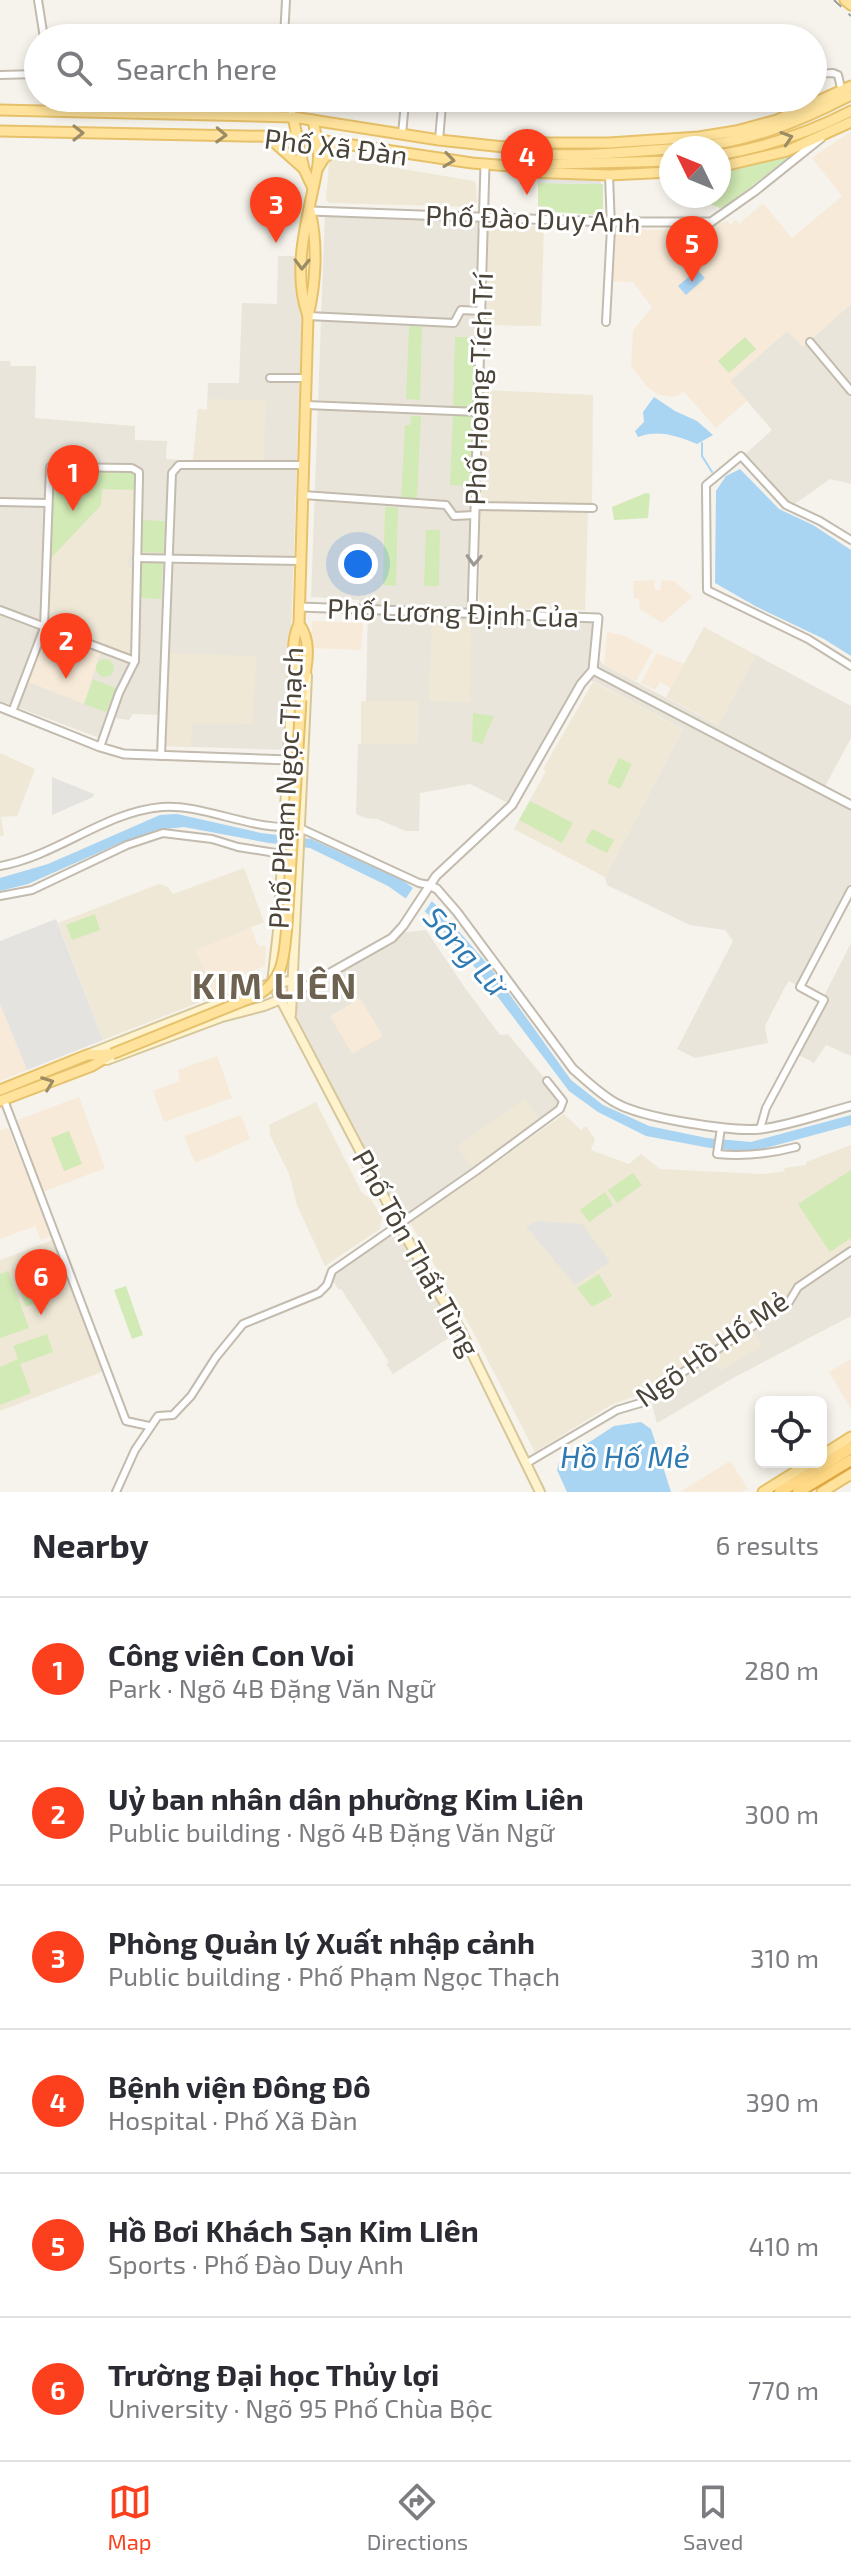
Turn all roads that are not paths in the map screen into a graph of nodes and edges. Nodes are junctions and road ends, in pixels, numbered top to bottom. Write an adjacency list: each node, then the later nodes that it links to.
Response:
1 (38, 0): 5 (street)
2 (286, 0): 6 (street)
3 (845, 0): 4 (main road)
4 (851, 5)
5 (42, 24)
6 (285, 24)
7 (827, 73): 10 (street)
8 (24, 74): 9 (street)
9 (0, 75)
10 (847, 92): 11 (main road, Phố Xã Đàn); 12 (main road)
11 (827, 100)
12 (827, 102)
13 (0, 110): 14 (main road, Phố Xã Đàn)
14 (24, 111)
15 (851, 111): 40 (main road, one-way to 15)
16 (52, 112): 17 (main road, Phố Xã Đàn)
17 (173, 112): 24 (main road, Phố Xã Đàn); 29 (main road)
18 (257, 112): 24 (main road)
19 (292, 112): 25 (street)
20 (404, 112): 30 (street)
21 (441, 112): 35 (street)
22 (797, 112): 38 (main road, Phố Xã Đàn)
23 (809, 112): 36 (main road)
24 (254, 115): 25 (main road, Phố Xã Đàn)
25 (293, 117): 26 (main road, Phố Xã Đàn); 32 (main road, Phố Phạm Ngọc Thạch)
26 (313, 120): 30 (main road, Phố Xã Đàn); 34 (main road, Phố Phạm Ngọc Thạch)
27 (851, 122): 33 (main road)
28 (0, 131): 29 (main road, Phố Xã Đàn, one-way to 29)
29 (174, 134): 31 (main road, Phố Xã Đàn, one-way to 31)
30 (402, 134): 35 (main road, Phố Xã Đàn)
31 (268, 137): 32 (main road, Phố Xã Đàn); 45 (main road)
32 (299, 137): 34 (main road, Phố Xã Đàn); 45 (main road, Phố Phạm Ngọc Thạch)
33 (823, 137): 43 (main road); 52 (street, Phố Đào Duy Anh)
34 (317, 139): 37 (main road, Phố Xã Đàn); 46 (main road, Phố Phạm Ngọc Thạch)
35 (439, 140): 38 (main road, Phố Xã Đàn)
36 (731, 141)
37 (344, 144): 42 (main road, Phố Xã Đàn, one-way to 42); 46 (main road)
38 (504, 147): 39 (main road)
39 (659, 150)
40 (731, 152)
41 (659, 161): 44 (main road)
42 (485, 164): 44 (main road, Phố Xã Đàn); 51 (street, Phố Hoàng Tích Trí)
43 (731, 164)
44 (510, 166): 48 (main road, Phố Xã Đàn)
45 (304, 169): 49 (main road, Phố Phạm Ngọc Thạch)
46 (318, 169): 49 (main road, Phố Phạm Ngọc Thạch)
47 (659, 173): 48 (main road, Phố Xã Đàn)
48 (609, 175): 52 (street)
49 (312, 186): 50 (main road, Phố Phạm Ngọc Thạch)
50 (310, 211): 51 (street, Phố Đào Duy Anh); 54 (main road, Phố Phạm Ngọc Thạch)
51 (484, 216): 52 (street, Phố Đào Duy Anh); 53 (street, Phố Hoàng Tích Trí)
52 (611, 222): 55 (street)
53 (482, 311): 54 (street); 61 (street, Phố Hoàng Tích Trí)
54 (308, 316): 58 (main road, Phố Phạm Ngọc Thạch)
55 (606, 322)
56 (810, 342): 59 (street)
57 (270, 378): 58 (street)
58 (306, 378): 60 (main road, Phố Phạm Ngọc Thạch)
59 (851, 391)
60 (306, 405): 61 (street); 62 (main road, Phố Phạm Ngọc Thạch)
61 (478, 412): 67 (street, Phố Hoàng Tích Trí)
62 (303, 465): 63 (main road, Phố Phạm Ngọc Thạch); 70 (street)
63 (303, 495): 67 (street); 71 (main road, Phố Phạm Ngọc Thạch)
64 (0, 502): 65 (street)
65 (48, 503): 69 (street); 76 (street)
66 (593, 508): 67 (street)
67 (475, 511): 74 (street, Phố Hoàng Tích Trí, one-way to 74)
68 (851, 540): 80 (street)
69 (137, 558): 70 (street); 77 (street)
70 (167, 559): 71 (street); 86 (street)
71 (301, 561): 72 (main road, Phố Phạm Ngọc Thạch)
72 (300, 607): 74 (street, Phố Lương Định Của); 75 (main road, Phố Phạm Ngọc Thạch)
73 (0, 610): 76 (street)
74 (472, 614): 81 (street, Phố Lương Định Của)
75 (299, 624): 78 (main road, Phố Phạm Ngọc Thạch); 79 (main road, Phố Phạm Ngọc Thạch)
76 (44, 628): 77 (street); 84 (street)
77 (135, 661): 85 (street)
78 (294, 661): 82 (main road); 87 (main road, Phố Phạm Ngọc Thạch)
79 (307, 661): 82 (main road); 90 (main road, Phố Phạm Ngọc Thạch)
80 (851, 666)
81 (593, 670): 88 (street, Phố Lương Định Của); 93 (street)
82 (301, 700): 106 (main road, bridge)
83 (0, 707): 84 (street)
84 (12, 712): 85 (street)
85 (100, 747): 86 (street)
86 (161, 756): 87 (street)
87 (289, 760): 89 (main road, Phố Phạm Ngọc Thạch)
88 (851, 805)
89 (285, 827): 91 (main road, Phố Phạm Ngọc Thạch); 92 (street)
90 (301, 831): 93 (street); 97 (main road, Phố Phạm Ngọc Thạch)
91 (282, 854): 95 (street); 96 (main road, Phố Phạm Ngọc Thạch)
92 (0, 866)
93 (427, 888): 100 (street); 113 (street)
94 (851, 890): 112 (street)
95 (0, 896)
96 (278, 931): 97 (main road); 99 (main road, Phố Phạm Ngọc Thạch)
97 (296, 931): 98 (main road, Phố Phạm Ngọc Thạch)
98 (291, 981): 99 (main road); 100 (street); 101 (main road, Phố Phạm Ngọc Thạch)
99 (272, 983): 102 (main road); 103 (main road)
100 (305, 986): 101 (street)
101 (291, 995): 103 (main road); 105 (main road, Phố Tôn Thất Tùng)
102 (236, 996): 104 (main road); 107 (main road)
103 (281, 999): 104 (main road); 105 (main road, Phố Tôn Thất Tùng)
104 (243, 1011): 108 (main road)
105 (291, 1015): 115 (main road, Phố Tôn Thất Tùng)
106 (112, 1054): 107 (main road); 108 (main road)
107 (87, 1055): 110 (main road)
108 (92, 1066): 110 (main road, one-way to 108)
109 (547, 1081): 115 (street)
110 (1, 1097): 117 (street)
111 (851, 1106): 112 (street)
112 (760, 1129): 113 (street)
113 (720, 1131): 114 (street)
114 (796, 1147)
115 (399, 1225): 117 (street); 122 (main road, Phố Tôn Thất Tùng)
116 (851, 1251): 122 (street, Ngõ Hồ Hố Mẻ)
117 (149, 1426): 125 (street)
118 (851, 1437): 120 (main road)
119 (851, 1448): 128 (highway)
120 (827, 1452)
121 (851, 1460): 129 (highway)
122 (527, 1463): 126 (main road, Phố Tôn Thất Tùng)
123 (801, 1468): 127 (main road)
124 (851, 1474): 130 (main road)
125 (116, 1492)
126 (540, 1492)
127 (763, 1492)
128 (780, 1492)
129 (798, 1492)
130 (822, 1492)

